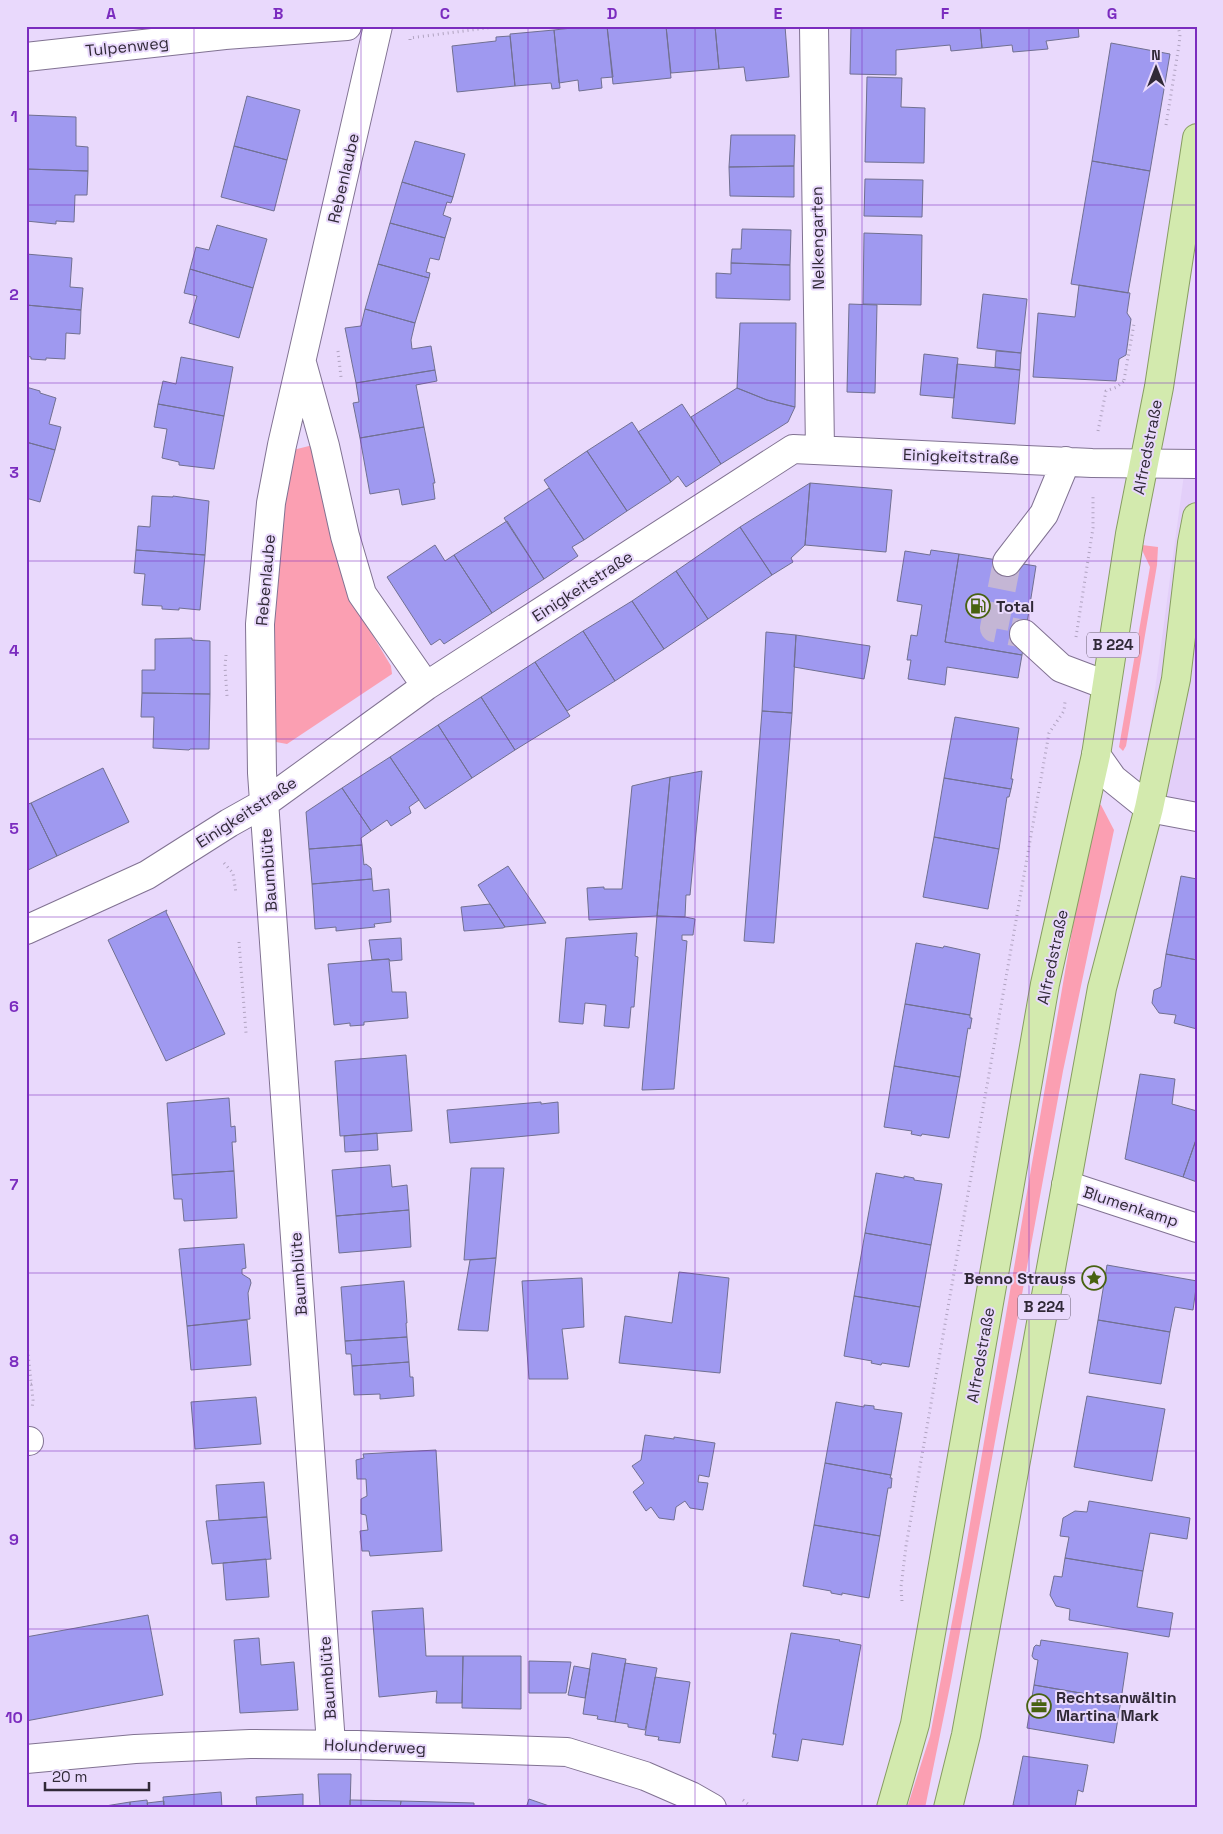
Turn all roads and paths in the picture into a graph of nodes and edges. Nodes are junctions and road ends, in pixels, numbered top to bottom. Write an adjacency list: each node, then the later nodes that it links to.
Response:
1 (346, 26): 4 (street, Tulpenweg)
2 (378, 26): 6 (street, Rebenlaube)
3 (814, 26): 7 (street, Nelkengarten)
4 (26, 57)
5 (1197, 138): 9 (main road, Alfredstraße / B 224)
6 (302, 360): 17 (street, Rebenlaube); 19 (street, Rebenlaube)
7 (820, 450): 8 (street, Einigkeitstraße); 17 (street, Einigkeitstraße)
8 (1066, 461): 9 (street, Einigkeitstraße); 11 (street)
9 (1143, 462): 10 (street, Einigkeitstraße); 16 (main road, Alfredstraße / B 224)
10 (1197, 464)
11 (1053, 491): 13 (street); 15 (path)
12 (1197, 517): 20 (main road, B 224)
13 (1007, 562)
14 (1024, 634): 15 (street)
15 (1070, 672): 16 (street); 30 (path)
16 (1106, 685): 18 (main road, Alfredstraße / B 224)
17 (426, 686): 19 (street, Einigkeitstraße)
18 (1096, 756): 20 (street); 34 (main road, Alfredstraße / B 224)
19 (263, 804): 22 (street, Einigkeitstraße); 31 (street, Baumblüte)
20 (1150, 808): 21 (street); 23 (main road, B 224)
21 (1197, 817)
22 (26, 930)
23 (1066, 1185): 24 (street, Blumenkamp); 35 (main road, B 224)
24 (1197, 1228)
25 (26, 1335): 26 (path)
26 (27, 1343): 27 (path)
27 (32, 1384): 28 (path); 29 (path)
28 (26, 1386)
29 (28, 1441)
30 (903, 1606)
31 (331, 1744): 32 (street, Holunderweg); 33 (street, Holunderweg)
32 (26, 1759)
33 (712, 1808)
34 (891, 1808)
35 (948, 1808)

